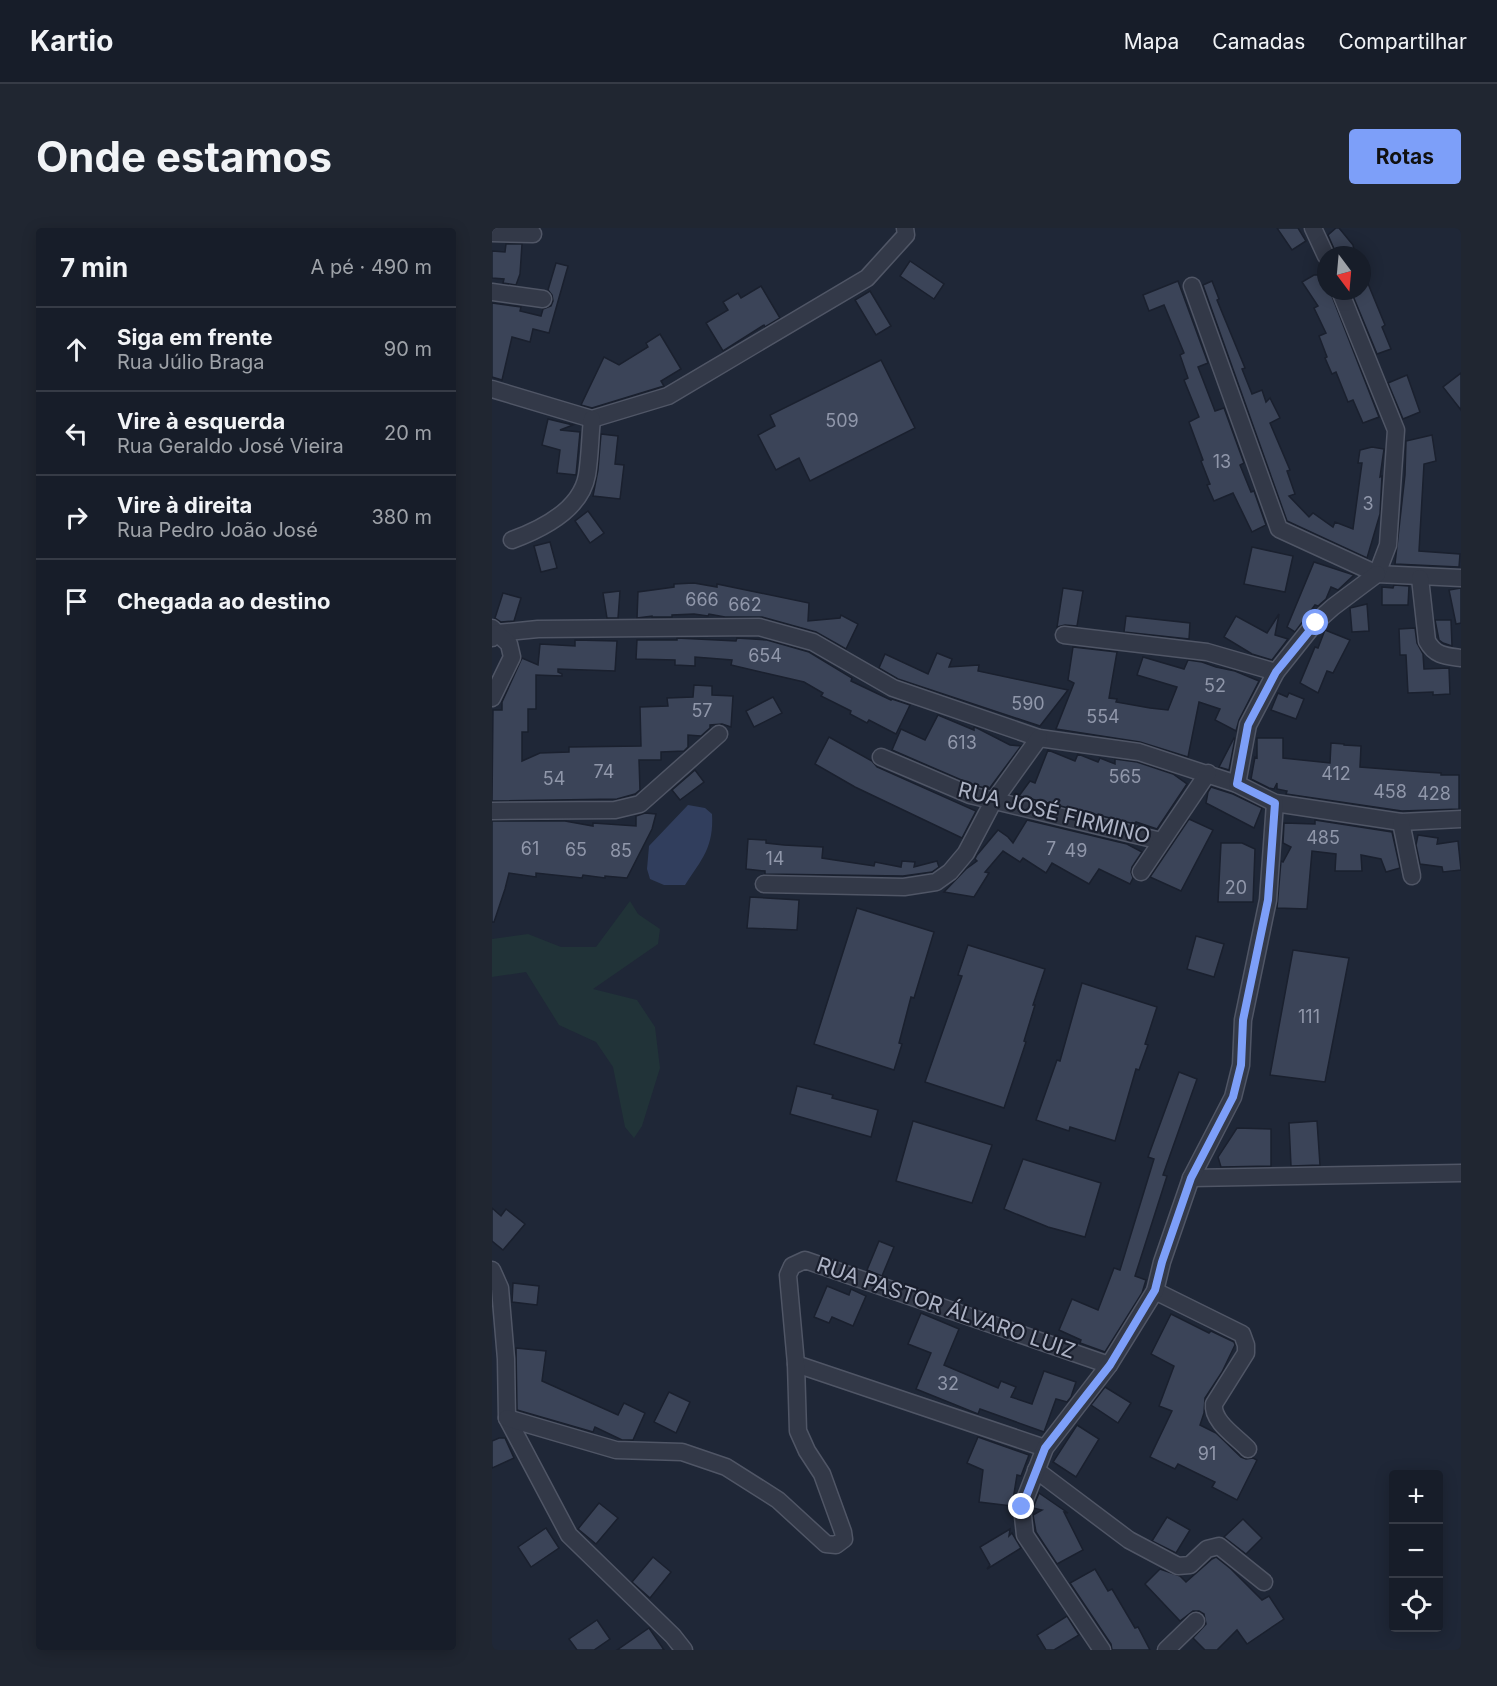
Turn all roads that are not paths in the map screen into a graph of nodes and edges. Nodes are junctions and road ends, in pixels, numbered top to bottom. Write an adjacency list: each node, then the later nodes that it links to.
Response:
1 (905, 228): 11 (street)
2 (1313, 228): 5 (street)
3 (492, 233): 4 (street)
4 (533, 234)
5 (1321, 246)
6 (1192, 286): 13 (street)
7 (492, 292): 8 (street)
8 (543, 299)
9 (1344, 300): 13 (street)
10 (492, 389): 11 (street)
11 (592, 419): 12 (street)
12 (512, 540)
13 (1377, 574): 14 (street); 19 (street)
14 (1420, 578): 15 (street); 18 (street)
15 (1461, 578)
16 (494, 633): 20 (street); 22 (street)
17 (1064, 635): 19 (street)
18 (1461, 658)
19 (1276, 672): 25 (street)
20 (492, 698)
21 (719, 734): 28 (street)
22 (1039, 738): 24 (street); 26 (street)
23 (881, 757): 26 (street, RUA JOSÉ FIRMINO)
24 (1208, 773): 25 (street); 31 (street)
25 (1237, 784): 27 (street)
26 (993, 802): 31 (street, RUA JOSÉ FIRMINO); 34 (street)
27 (1275, 803): 30 (street); 36 (street)
28 (492, 811)
29 (1461, 819): 30 (street)
30 (1401, 822): 33 (street)
31 (1161, 841): 32 (street)
32 (1141, 872)
33 (1412, 876)
34 (764, 884)
35 (1461, 1173): 36 (street)
36 (1191, 1178): 38 (street)
37 (492, 1270): 41 (street)
38 (1155, 1290): 40 (street); 43 (street)
39 (796, 1364): 40 (street, RUA PASTOR ÁLVARO LUIZ); 41 (street); 42 (street)
40 (1110, 1365): 42 (street)
41 (507, 1418): 47 (street)
42 (1045, 1448): 44 (street)
43 (1248, 1449)
44 (1036, 1470): 45 (street); 48 (street)
45 (1264, 1582)
46 (1196, 1621): 49 (street)
47 (684, 1650)
48 (1102, 1650)
49 (1166, 1650)

